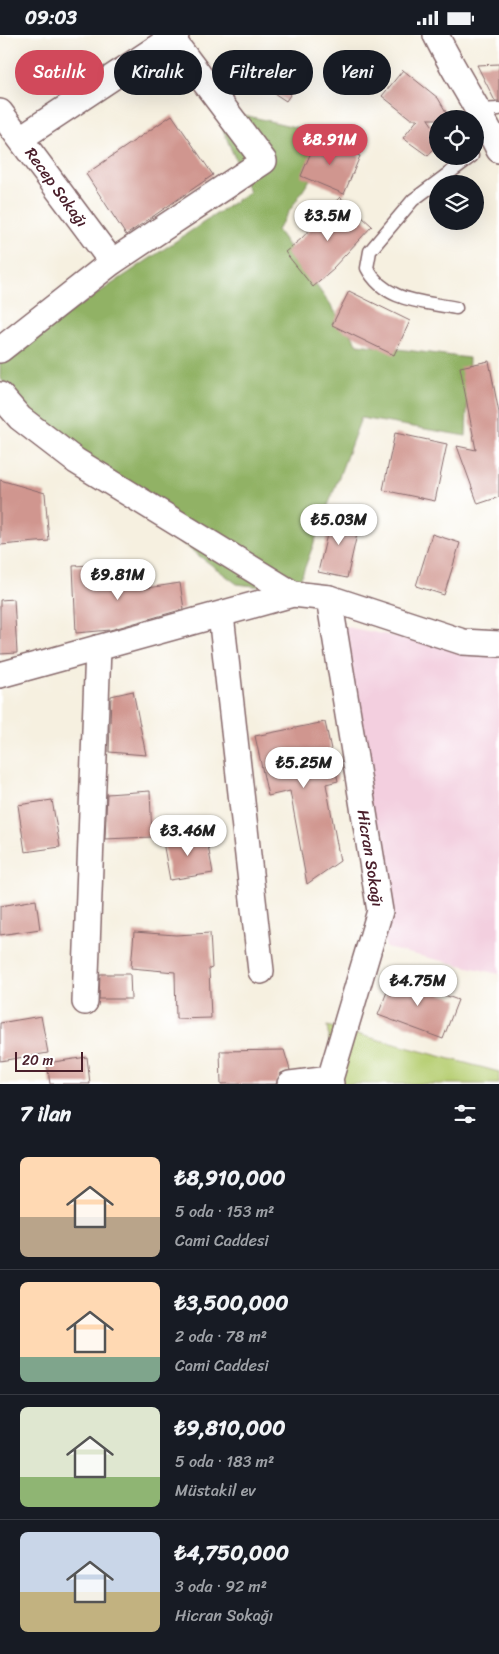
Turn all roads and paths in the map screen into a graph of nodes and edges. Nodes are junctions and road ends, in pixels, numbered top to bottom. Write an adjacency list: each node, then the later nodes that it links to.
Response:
1 (436, 35): 3 (street)
2 (172, 36): 5 (street); 7 (street)
3 (489, 110): 6 (street)
4 (0, 112): 5 (street, Recep Sokağı)
5 (21, 138): 7 (street, Recep Sokağı)
6 (485, 150): 8 (lane)
7 (112, 262): 9 (street)
8 (456, 308)
9 (0, 350)
10 (0, 395): 11 (street)
11 (293, 594): 12 (street); 13 (street)
12 (329, 598): 14 (street); 19 (street, Hicran Sokağı)
13 (221, 615): 15 (street); 17 (street)
14 (499, 644)
15 (98, 648): 16 (street); 18 (street)
16 (0, 675)
17 (261, 971)
18 (85, 1002)
19 (331, 1082): 20 (street)
20 (290, 1084)

